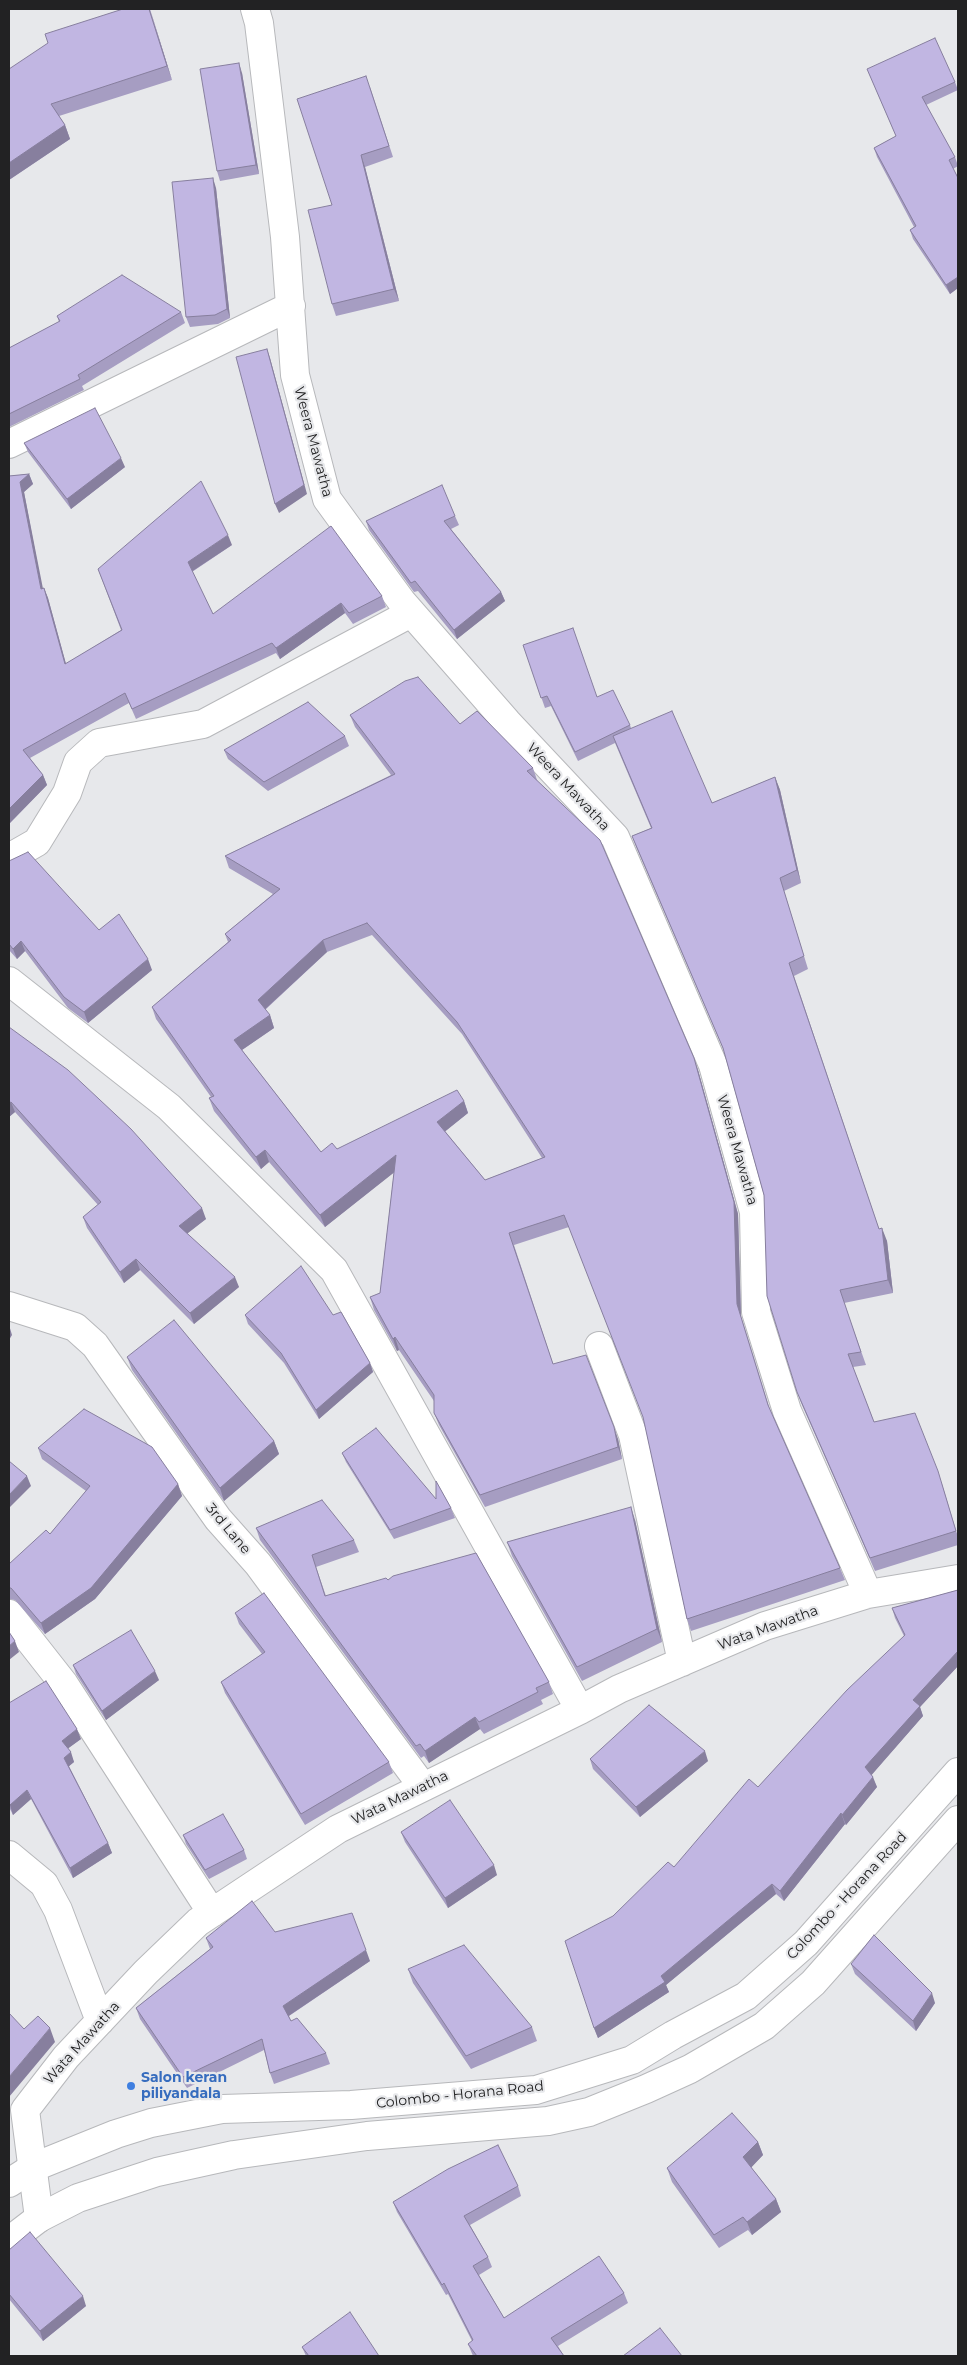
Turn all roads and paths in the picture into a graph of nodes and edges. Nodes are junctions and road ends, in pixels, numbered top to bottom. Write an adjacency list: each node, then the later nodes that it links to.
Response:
1 (255, 9): 2 (street, Weera Mawatha)
2 (290, 306): 3 (street); 4 (street, Weera Mawatha)
3 (9, 444)
4 (411, 613): 5 (street); 10 (street, Weera Mawatha)
5 (9, 858)
6 (9, 981): 13 (street)
7 (9, 1306): 15 (street, 3rd Lane)
8 (599, 1346): 12 (street)
9 (958, 1579): 10 (street, Wata Mawatha)
10 (868, 1594): 12 (street, Wata Mawatha)
11 (9, 1614): 18 (street)
12 (682, 1662): 13 (street, Wata Mawatha)
13 (580, 1710): 15 (street, Wata Mawatha)
14 (958, 1772): 20 (street, Colombo - Horana Road)
15 (423, 1787): 18 (street, Wata Mawatha)
16 (958, 1820): 22 (street)
17 (9, 1855): 19 (street)
18 (212, 1913): 19 (street, Wata Mawatha)
19 (100, 2021): 20 (street, Wata Mawatha)
20 (34, 2167): 21 (street, Colombo - Horana Road); 22 (street, Wata Mawatha)
21 (9, 2183)
22 (39, 2218): 23 (street)
23 (9, 2241)

